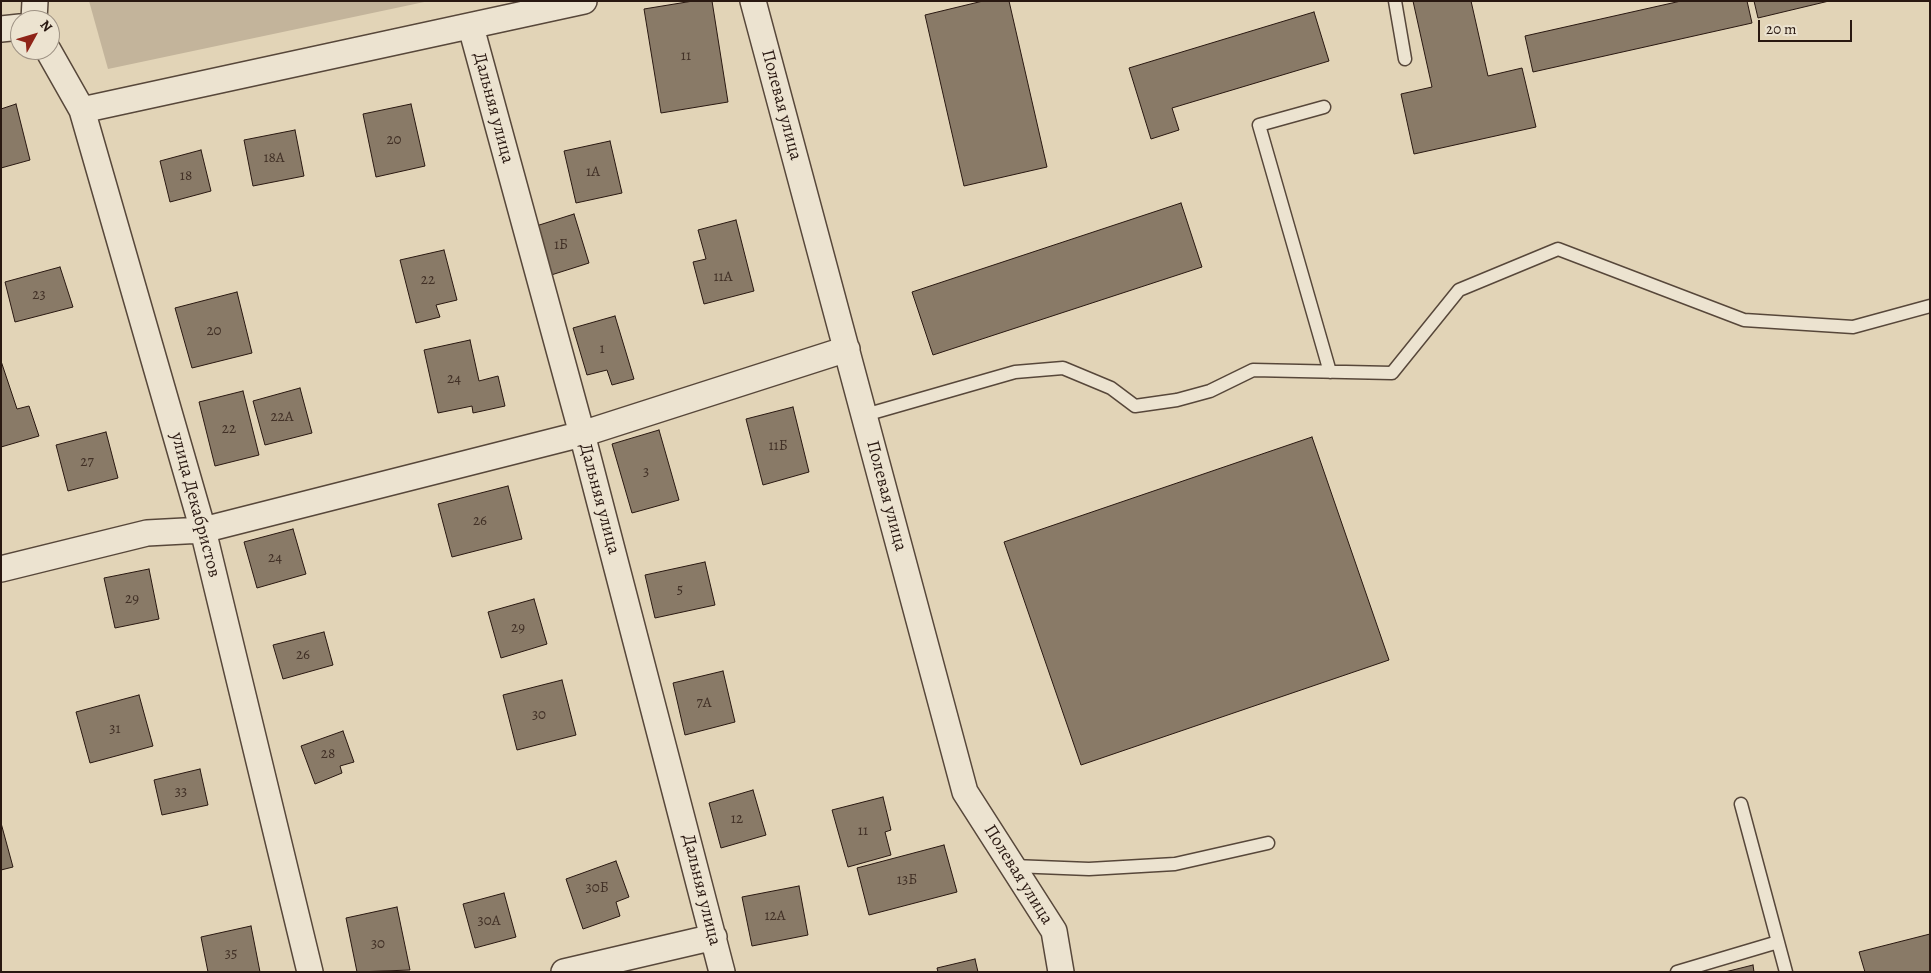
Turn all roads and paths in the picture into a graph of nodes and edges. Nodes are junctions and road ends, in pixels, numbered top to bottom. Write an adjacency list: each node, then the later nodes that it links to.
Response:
1 (584, 1): 4 (street)
2 (753, 1): 10 (street, Полевая улица)
3 (1395, 1): 5 (lane)
4 (471, 27): 8 (street); 13 (street, Дальняя улица)
5 (1405, 59)
6 (54, 60): 8 (street, улица Декабристов)
7 (1324, 107): 11 (lane)
8 (82, 110): 14 (street, улица Декабристов)
9 (1930, 306): 11 (lane)
10 (847, 349): 12 (street, Полевая улица); 13 (street)
11 (1330, 372): 12 (lane)
12 (865, 415): 18 (street, Полевая улица)
13 (582, 434): 14 (street); 19 (street, Дальняя улица)
14 (203, 530): 15 (street); 21 (street, улица Декабристов)
15 (1, 569)
16 (1741, 804): 20 (lane)
17 (1268, 843): 18 (lane)
18 (1013, 866): 24 (street, Полевая улица)
19 (714, 937): 22 (street); 23 (street, Дальняя улица)
20 (1778, 942): 25 (lane); 26 (lane)
21 (310, 972)
22 (564, 972)
23 (722, 972)
24 (1062, 972)
25 (1677, 972)
26 (1786, 972)

